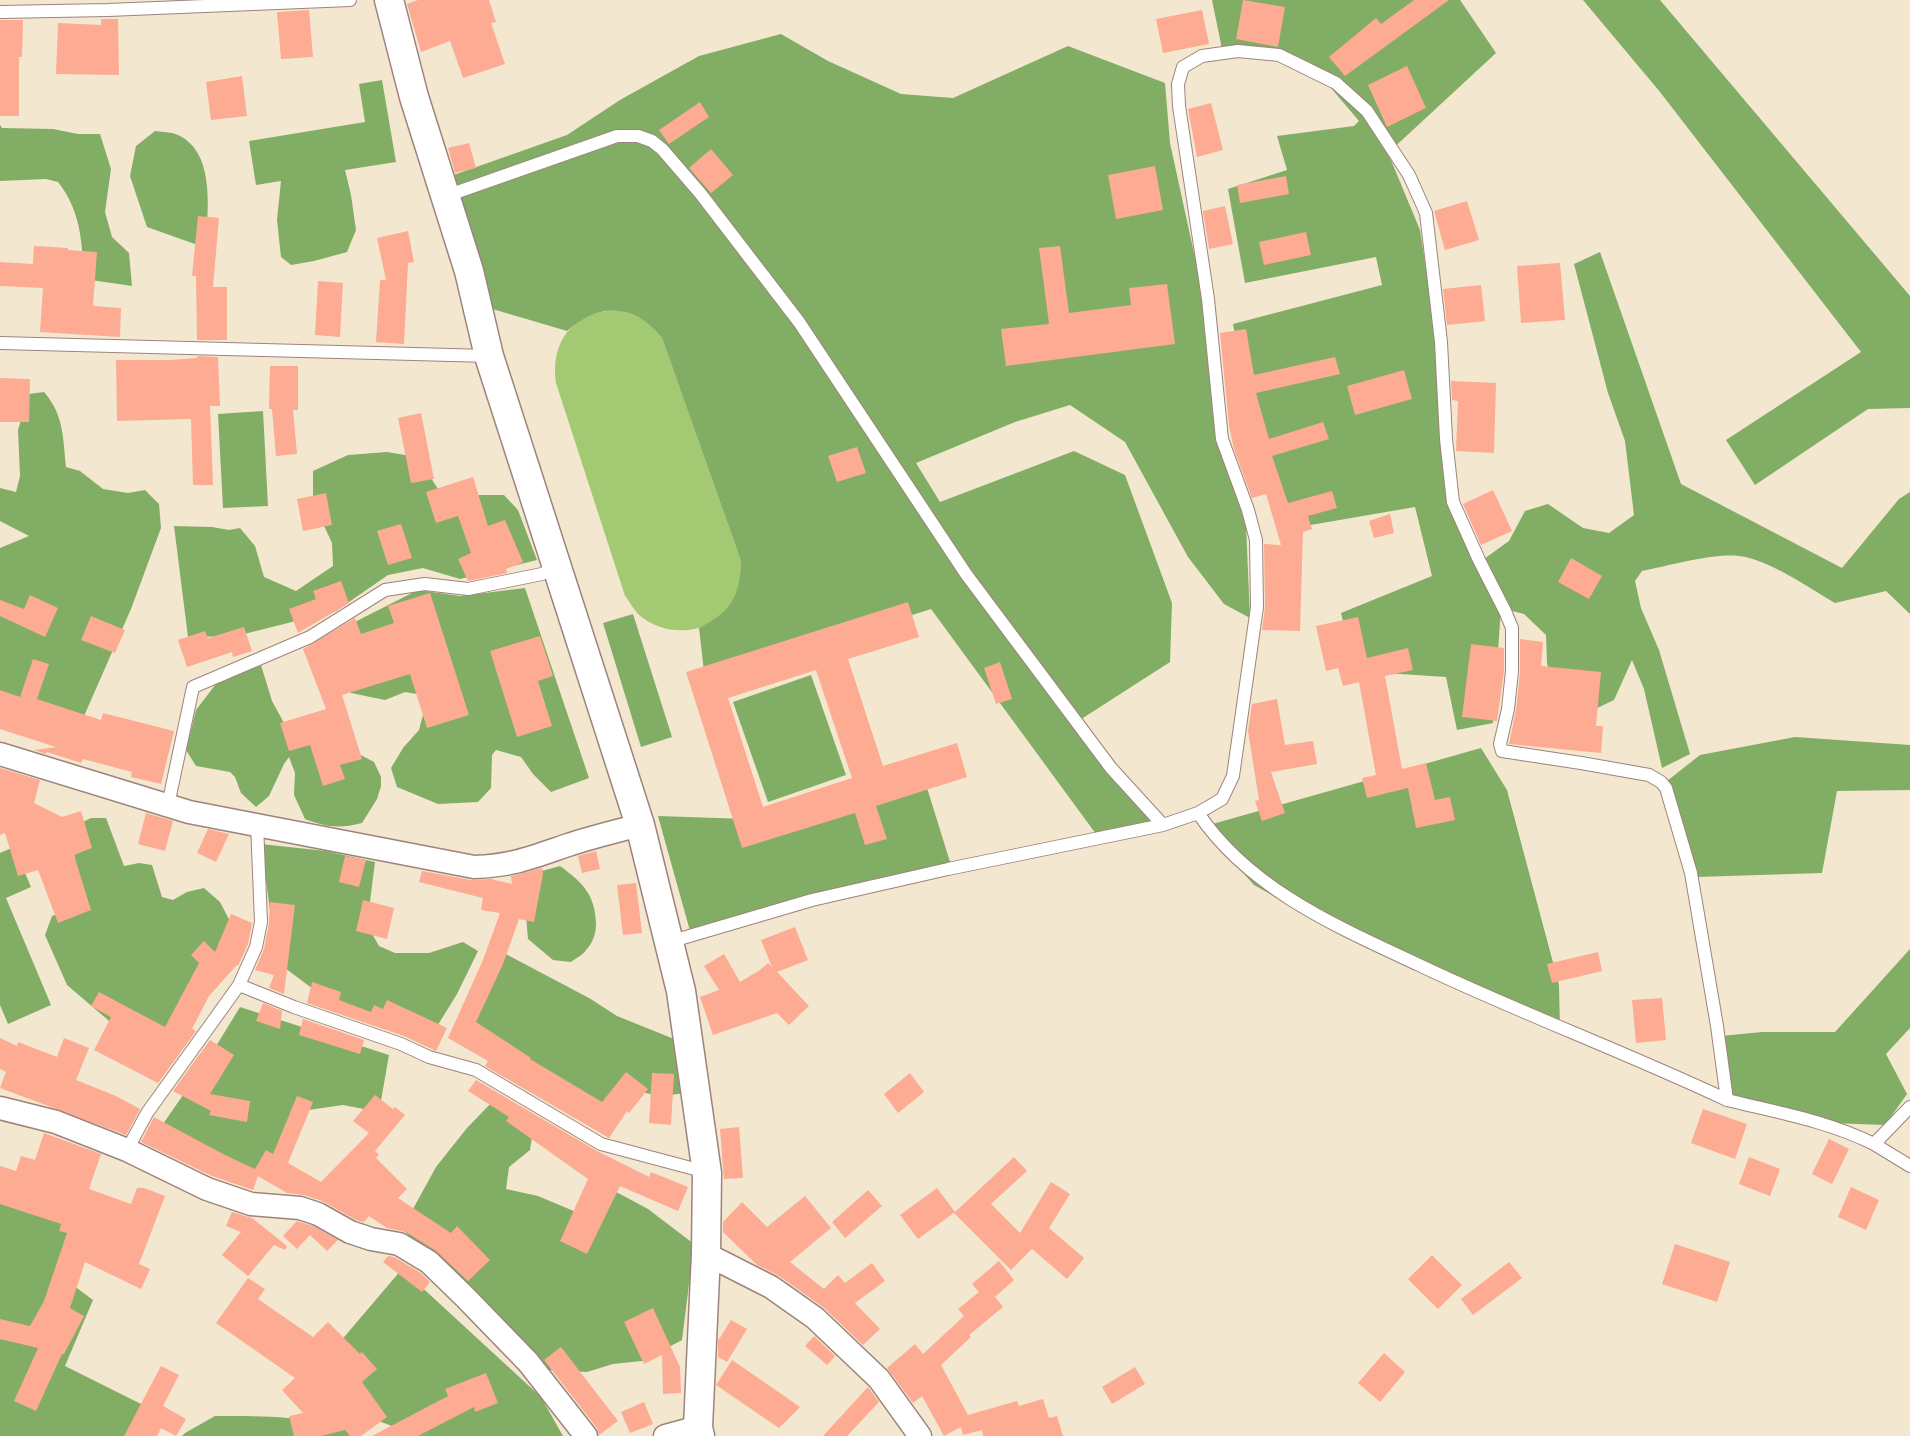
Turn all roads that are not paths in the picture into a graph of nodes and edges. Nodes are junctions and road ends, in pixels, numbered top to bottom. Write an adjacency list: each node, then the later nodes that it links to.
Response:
1 (350, 0): 3 (lane)
2 (389, 0): 4 (street)
3 (0, 12)
4 (446, 196): 6 (street); 13 (lane)
5 (0, 343): 6 (lane)
6 (489, 356): 7 (street)
7 (558, 567): 9 (lane); 12 (street)
8 (0, 754): 9 (street)
9 (168, 805): 11 (street)
10 (1198, 813): 13 (lane); 16 (lane); 16 (lane)
11 (257, 824): 12 (street); 15 (lane)
12 (640, 825): 14 (street)
13 (1163, 825): 14 (lane)
14 (669, 942): 22 (street)
15 (239, 985): 20 (lane); 22 (lane)
16 (1726, 1100): 19 (lane)
17 (1910, 1107): 19 (lane)
18 (0, 1108): 20 (street)
19 (1874, 1144): 21 (lane)
20 (127, 1150): 25 (street)
21 (1910, 1166)
22 (707, 1173): 23 (street)
23 (706, 1254): 24 (street); 27 (street)
24 (699, 1431): 26 (street)
25 (586, 1436)
26 (666, 1436)
27 (920, 1436)

